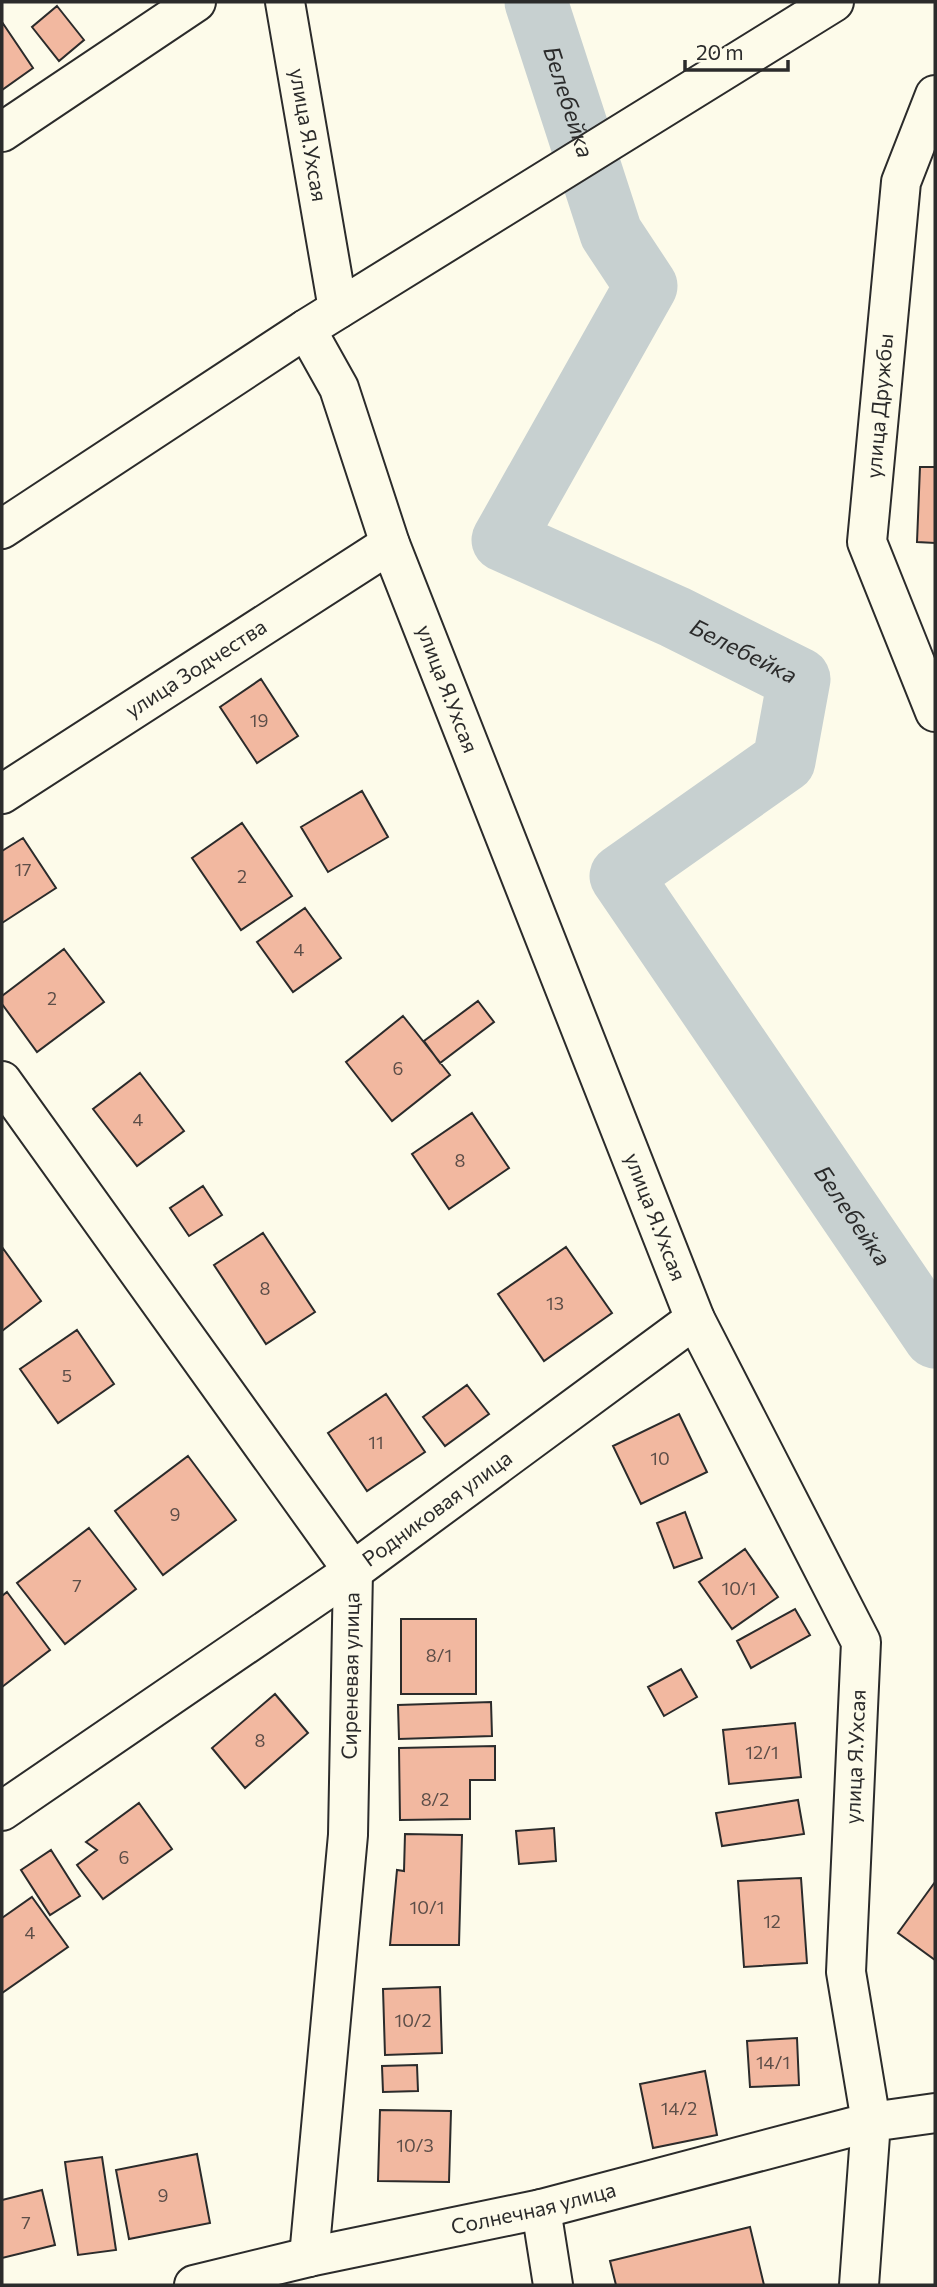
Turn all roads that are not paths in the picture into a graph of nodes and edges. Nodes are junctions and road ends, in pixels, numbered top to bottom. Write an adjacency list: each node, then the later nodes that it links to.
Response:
1 (196, 2): 5 (street)
2 (285, 2): 6 (street, улица Я.Ухсая)
3 (834, 2): 6 (street)
4 (935, 95): 10 (street, улица Дружбы)
5 (2, 132)
6 (338, 309): 7 (street)
7 (306, 329): 8 (street); 9 (street, улица Я.Ухсая)
8 (2, 529)
9 (390, 544): 11 (street, улица Зодчества); 13 (street, улица Я.Ухсая)
10 (935, 712)
11 (2, 794)
12 (2, 1081): 14 (street, Сиреневая улица)
13 (695, 1319): 14 (street, Родниковая улица); 17 (street, улица Я.Ухсая)
14 (353, 1571): 15 (street, Родниковая улица); 19 (street, Сиреневая улица)
15 (4, 1804)
16 (935, 2113): 17 (street, Солнечная улица)
17 (871, 2122): 18 (street, Солнечная улица); 22 (street, улица Я.Ухсая)
18 (541, 2209): 19 (street, Солнечная улица); 21 (street)
19 (309, 2257): 20 (street, Солнечная улица)
20 (194, 2285)
21 (553, 2285)
22 (859, 2285)

